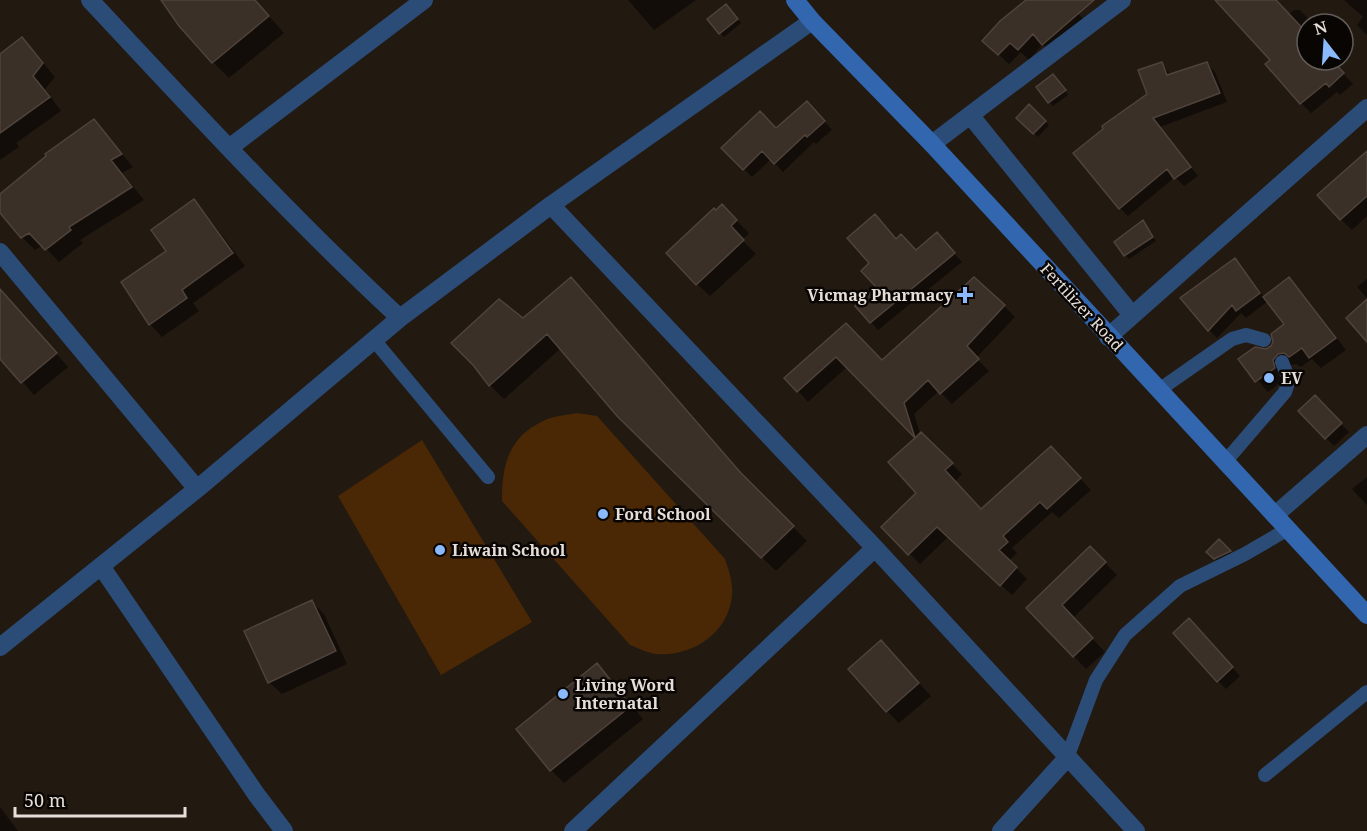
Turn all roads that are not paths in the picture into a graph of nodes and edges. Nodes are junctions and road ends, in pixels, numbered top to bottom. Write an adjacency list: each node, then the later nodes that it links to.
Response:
1 (90, 0): 9 (street)
2 (424, 0): 9 (street)
3 (795, 0): 5 (street, Fertilizer Road)
4 (1122, 0): 7 (street)
5 (812, 21): 8 (street, Fertilizer Road); 10 (street)
6 (1367, 108): 12 (street)
7 (970, 115): 8 (street); 12 (street)
8 (932, 144): 14 (street, Fertilizer Road)
9 (229, 148): 13 (street)
10 (551, 205): 13 (street); 25 (street)
11 (2, 257): 22 (street)
12 (1132, 315): 14 (street)
13 (400, 318): 15 (street)
14 (1108, 337): 18 (street, Fertilizer Road)
15 (374, 340): 21 (lane); 22 (street)
16 (1264, 340): 18 (lane)
17 (1282, 362): 20 (lane)
18 (1158, 390): 20 (street, Fertilizer Road)
19 (1367, 435): 23 (street)
20 (1225, 462): 23 (street, Fertilizer Road)
21 (488, 477)
22 (197, 489): 26 (street)
23 (1275, 514): 24 (street, Fertilizer Road)
24 (1288, 529): 27 (street, Fertilizer Road); 30 (lane)
25 (874, 548): 30 (street); 33 (street)
26 (101, 566): 28 (street); 32 (street)
27 (1367, 615)
28 (0, 647)
29 (1367, 692): 31 (lane)
30 (1067, 758): 34 (street); 35 (street)
31 (1265, 775)
32 (284, 831)
33 (573, 831)
34 (1001, 831)
35 (1136, 831)

